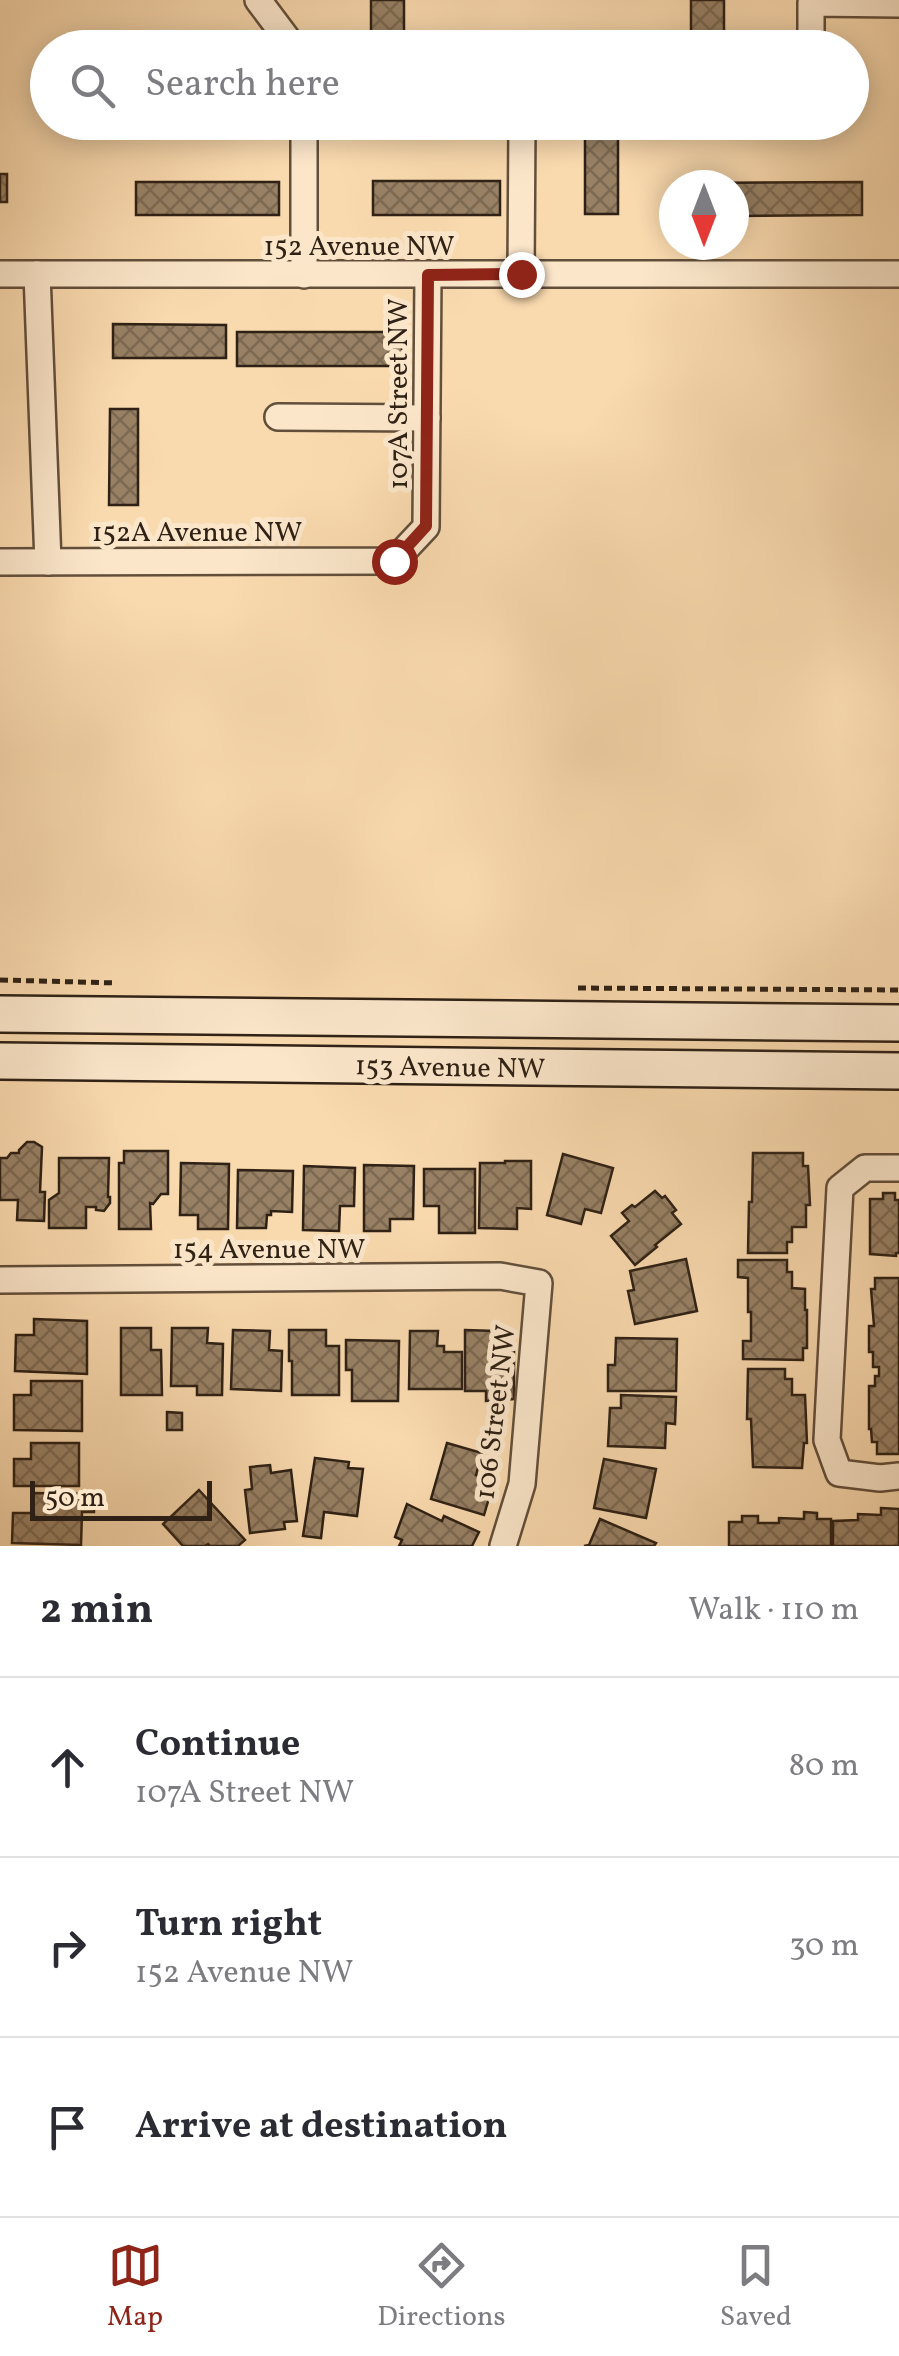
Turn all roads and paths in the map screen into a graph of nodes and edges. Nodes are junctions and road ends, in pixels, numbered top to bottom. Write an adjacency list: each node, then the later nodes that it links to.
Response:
1 (258, 0): 3 (street)
2 (899, 4): 4 (street)
3 (280, 30)
4 (811, 30)
5 (304, 140): 11 (street)
6 (522, 140): 9 (street)
7 (0, 274): 8 (street, 152 Avenue NW)
8 (38, 274): 11 (street, 152 Avenue NW); 17 (street)
9 (521, 274): 10 (street, 152 Avenue NW); 12 (street, 152 Avenue NW)
10 (899, 274)
11 (304, 275): 12 (street, 152 Avenue NW)
12 (428, 275): 14 (street, 107A Street NW)
13 (278, 417): 14 (street)
14 (427, 418): 15 (street, 107A Street NW)
15 (394, 561): 17 (street, 152A Avenue NW)
16 (0, 562): 17 (street, 152A Avenue NW)
17 (48, 562)
18 (0, 980): 19 (path)
19 (131, 984)
20 (561, 988): 21 (path)
21 (899, 990)
22 (0, 1014): 23 (main road, 153 Avenue NW)
23 (899, 1023)
24 (0, 1061): 25 (main road, 153 Avenue NW)
25 (899, 1070)
26 (899, 1168): 29 (street)
27 (0, 1280): 28 (street, 154 Avenue NW)
28 (539, 1283): 30 (street, 106 Street NW)
29 (899, 1476)
30 (503, 1546)

